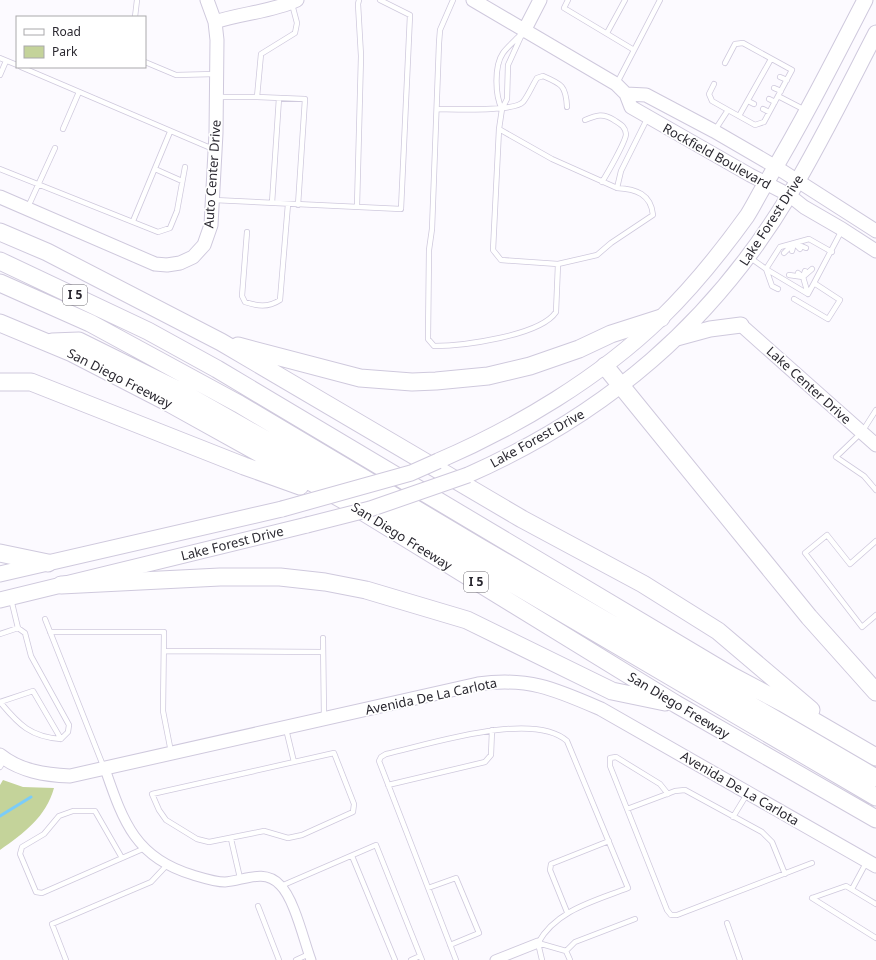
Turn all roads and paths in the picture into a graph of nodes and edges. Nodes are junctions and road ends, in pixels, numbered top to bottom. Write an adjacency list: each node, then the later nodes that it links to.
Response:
1 (137, 0): 13 (lane)
2 (207, 0): 14 (main road, Auto Center Drive)
3 (359, 0): 82 (lane)
4 (380, 0): 82 (lane)
5 (453, 0): 51 (lane)
6 (473, 0): 15 (main road, Rockfield Boulevard)
7 (540, 0): 15 (main road)
8 (568, 0): 17 (lane)
9 (625, 0): 17 (lane)
10 (660, 0): 18 (lane)
11 (865, 0): 55 (main road, Lake Forest Drive)
12 (295, 1): 14 (main road); 44 (lane)
13 (135, 16)
14 (215, 22): 28 (main road, Auto Center Drive)
15 (524, 31): 34 (main road, Rockfield Boulevard); 52 (lane); 52 (lane)
16 (876, 33): 71 (main road, Lake Forest Drive)
17 (607, 34): 18 (lane)
18 (634, 50): 34 (lane)
19 (0, 58): 21 (lane)
20 (771, 59): 23 (lane); 26 (lane); 32 (lane)
21 (6, 61): 24 (lane); 29 (lane)
22 (146, 62): 28 (lane)
23 (725, 63)
24 (16, 65)
25 (23, 68): 39 (lane)
26 (765, 70): 27 (lane); 31 (lane)
27 (771, 72)
28 (216, 74): 43 (main road, Auto Center Drive)
29 (0, 75)
30 (780, 77): 32 (lane)
31 (759, 80): 33 (lane); 37 (lane)
32 (787, 80): 38 (lane)
33 (765, 83)
34 (616, 84): 40 (main road, Rockfield Boulevard)
35 (714, 84): 54 (lane)
36 (774, 88): 38 (lane)
37 (753, 91): 41 (lane); 47 (lane)
38 (781, 91): 42 (lane)
39 (79, 92): 60 (lane); 63 (lane)
40 (626, 94): 58 (main road, Rockfield Boulevard); 62 (main road, Rockfield Boulevard)
41 (760, 94)
42 (778, 96): 48 (lane); 55 (lane)
43 (216, 97): 44 (lane); 65 (main road, Auto Center Drive)
44 (257, 97): 45 (lane)
45 (279, 98): 79 (lane); 81 (lane)
46 (769, 99): 48 (lane)
47 (748, 100): 49 (lane); 57 (lane)
48 (775, 102): 56 (lane)
49 (754, 104)
50 (567, 108): 52 (lane)
51 (437, 109): 52 (lane); 98 (lane)
52 (502, 109): 61 (lane)
53 (763, 109): 56 (lane)
54 (728, 110): 57 (lane); 62 (lane)
55 (807, 111): 67 (main road, Lake Forest Drive)
56 (769, 112): 57 (lane)
57 (739, 116)
58 (648, 117): 73 (main road, Rockfield Boulevard); 75 (lane)
59 (585, 120): 72 (lane)
60 (64, 129)
61 (499, 129): 72 (lane); 98 (lane)
62 (714, 131): 67 (main road, Rockfield Boulevard)
63 (170, 132): 65 (lane); 69 (lane)
64 (55, 148): 74 (lane)
65 (215, 150): 78 (main road, Auto Center Drive)
66 (185, 167): 70 (lane)
67 (776, 167): 71 (main road, Rockfield Boulevard); 73 (main road, Lake Forest Drive)
68 (0, 169): 74 (lane)
69 (155, 169): 70 (lane); 84 (lane)
70 (182, 181): 84 (lane)
71 (797, 181): 76 (main road, Lake Forest Drive); 86 (main road, Rockfield Boulevard)
72 (602, 182): 75 (lane)
73 (765, 184): 76 (main road, Rockfield Boulevard); 110 (main road, Lake Forest Drive)
74 (38, 185): 83 (lane); 84 (lane)
75 (617, 188): 98 (lane)
76 (789, 195): 85 (main road, Rockfield Boulevard); 96 (main road, Lake Forest Drive)
77 (0, 197): 83 (main road, Auto Center Drive)
78 (213, 200): 79 (lane); 83 (main road, Auto Center Drive)
79 (272, 203): 80 (lane)
80 (288, 204): 81 (lane); 88 (lane)
81 (298, 205): 82 (lane)
82 (357, 206)
83 (27, 209)
84 (133, 221)
85 (842, 229): 93 (main road, Rockfield Boulevard); 94 (lane)
86 (876, 231)
87 (0, 232): 114 (highway)
88 (247, 232)
89 (794, 243): 90 (lane); 91 (lane); 92 (lane); 94 (lane); 95 (lane); 99 (lane)
90 (806, 248)
91 (800, 249)
92 (792, 251)
93 (876, 251)
94 (832, 252): 106 (lane)
95 (784, 253)
96 (747, 256): 99 (lane); 113 (main road, Lake Forest Drive)
97 (0, 261): 144 (highway, I 5)
98 (558, 264)
99 (766, 269): 107 (lane); 108 (lane)
100 (812, 269): 104 (lane)
101 (805, 271): 104 (lane)
102 (798, 273): 104 (lane)
103 (789, 275): 104 (lane)
104 (803, 277): 108 (lane)
105 (0, 283): 151 (highway)
106 (814, 283): 108 (lane); 109 (lane)
107 (778, 289)
108 (808, 294)
109 (794, 299)
110 (661, 318): 114 (highway); 116 (main road, Lake Forest Drive)
111 (0, 323): 115 (highway, San Diego Freeway / I 5)
112 (741, 325): 113 (main road); 120 (main road, Lake Center Drive)
113 (676, 338): 118 (main road, Lake Forest Drive)
114 (221, 342): 144 (highway)
115 (48, 343): 123 (highway, San Diego Freeway / I 5); 155 (highway)
116 (605, 366): 118 (highway); 126 (main road, Lake Forest Drive, bridge)
117 (0, 382): 123 (highway)
118 (621, 385): 128 (main road, Lake Forest Drive, bridge); 138 (highway)
119 (876, 410): 120 (lane)
120 (862, 432): 121 (main road, Lake Center Drive); 122 (lane)
121 (876, 445)
122 (876, 490)
123 (346, 502): 140 (highway, San Diego Freeway / I 5)
124 (876, 541): 130 (lane)
125 (0, 553): 126 (highway)
126 (48, 563): 127 (main road, Lake Forest Drive)
127 (0, 574)
128 (61, 585): 129 (main road, Lake Forest Drive); 140 (highway)
129 (5, 599): 132 (lane)
130 (876, 615)
131 (45, 619): 133 (lane)
132 (18, 628): 134 (lane); 145 (lane)
133 (50, 632): 136 (lane); 150 (lane)
134 (0, 634)
135 (323, 638): 137 (lane)
136 (164, 651): 137 (lane); 146 (lane)
137 (323, 652): 141 (lane)
138 (876, 692)
139 (0, 702): 145 (lane); 145 (lane)
140 (676, 704): 158 (highway, San Diego Freeway / I 5)
141 (324, 719): 142 (main road, Avenida De La Carlota); 153 (main road, Avenida De La Carlota)
142 (285, 728): 146 (main road, Avenida De La Carlota); 149 (lane)
143 (492, 730): 152 (lane); 152 (lane); 160 (lane)
144 (843, 738): 147 (highway, I 5)
145 (61, 739)
146 (171, 754): 150 (main road, Avenida De La Carlota)
147 (876, 757)
148 (2, 761): 150 (main road, Avenida De La Carlota)
149 (294, 762): 159 (lane); 159 (lane)
150 (104, 769): 161 (street)
151 (876, 778)
152 (388, 785): 170 (lane)
153 (748, 792): 157 (lane); 165 (main road, Avenida De La Carlota)
154 (668, 794): 156 (lane); 156 (lane); 157 (lane)
155 (876, 798)
156 (627, 809): 167 (lane)
157 (733, 817): 167 (lane)
158 (876, 819)
159 (231, 839): 168 (lane)
160 (609, 841): 174 (lane); 174 (lane)
161 (145, 848): 163 (lane); 166 (street)
162 (352, 856): 169 (lane); 182 (lane); 186 (lane)
163 (122, 858): 163 (lane)
164 (812, 864): 167 (lane)
165 (872, 864): 171 (lane)
166 (167, 865): 168 (street); 183 (lane)
167 (785, 874)
168 (240, 878): 169 (street)
169 (281, 886): 181 (street)
170 (428, 888): 179 (lane); 179 (lane)
171 (852, 889): 172 (lane); 177 (lane)
172 (876, 904)
173 (258, 906): 184 (lane)
174 (567, 912): 178 (lane)
175 (635, 919): 180 (lane)
176 (727, 923): 192 (lane)
177 (876, 938)
178 (538, 943): 180 (lane); 189 (street); 190 (lane)
179 (450, 945): 188 (lane)
180 (566, 951): 191 (lane)
181 (310, 957): 185 (lane)
182 (421, 958): 187 (lane)
183 (66, 960)
184 (279, 960)
185 (296, 960)
186 (395, 960)
187 (410, 960)
188 (456, 960)
189 (494, 960)
190 (542, 960)
191 (570, 960)
192 (740, 960)

